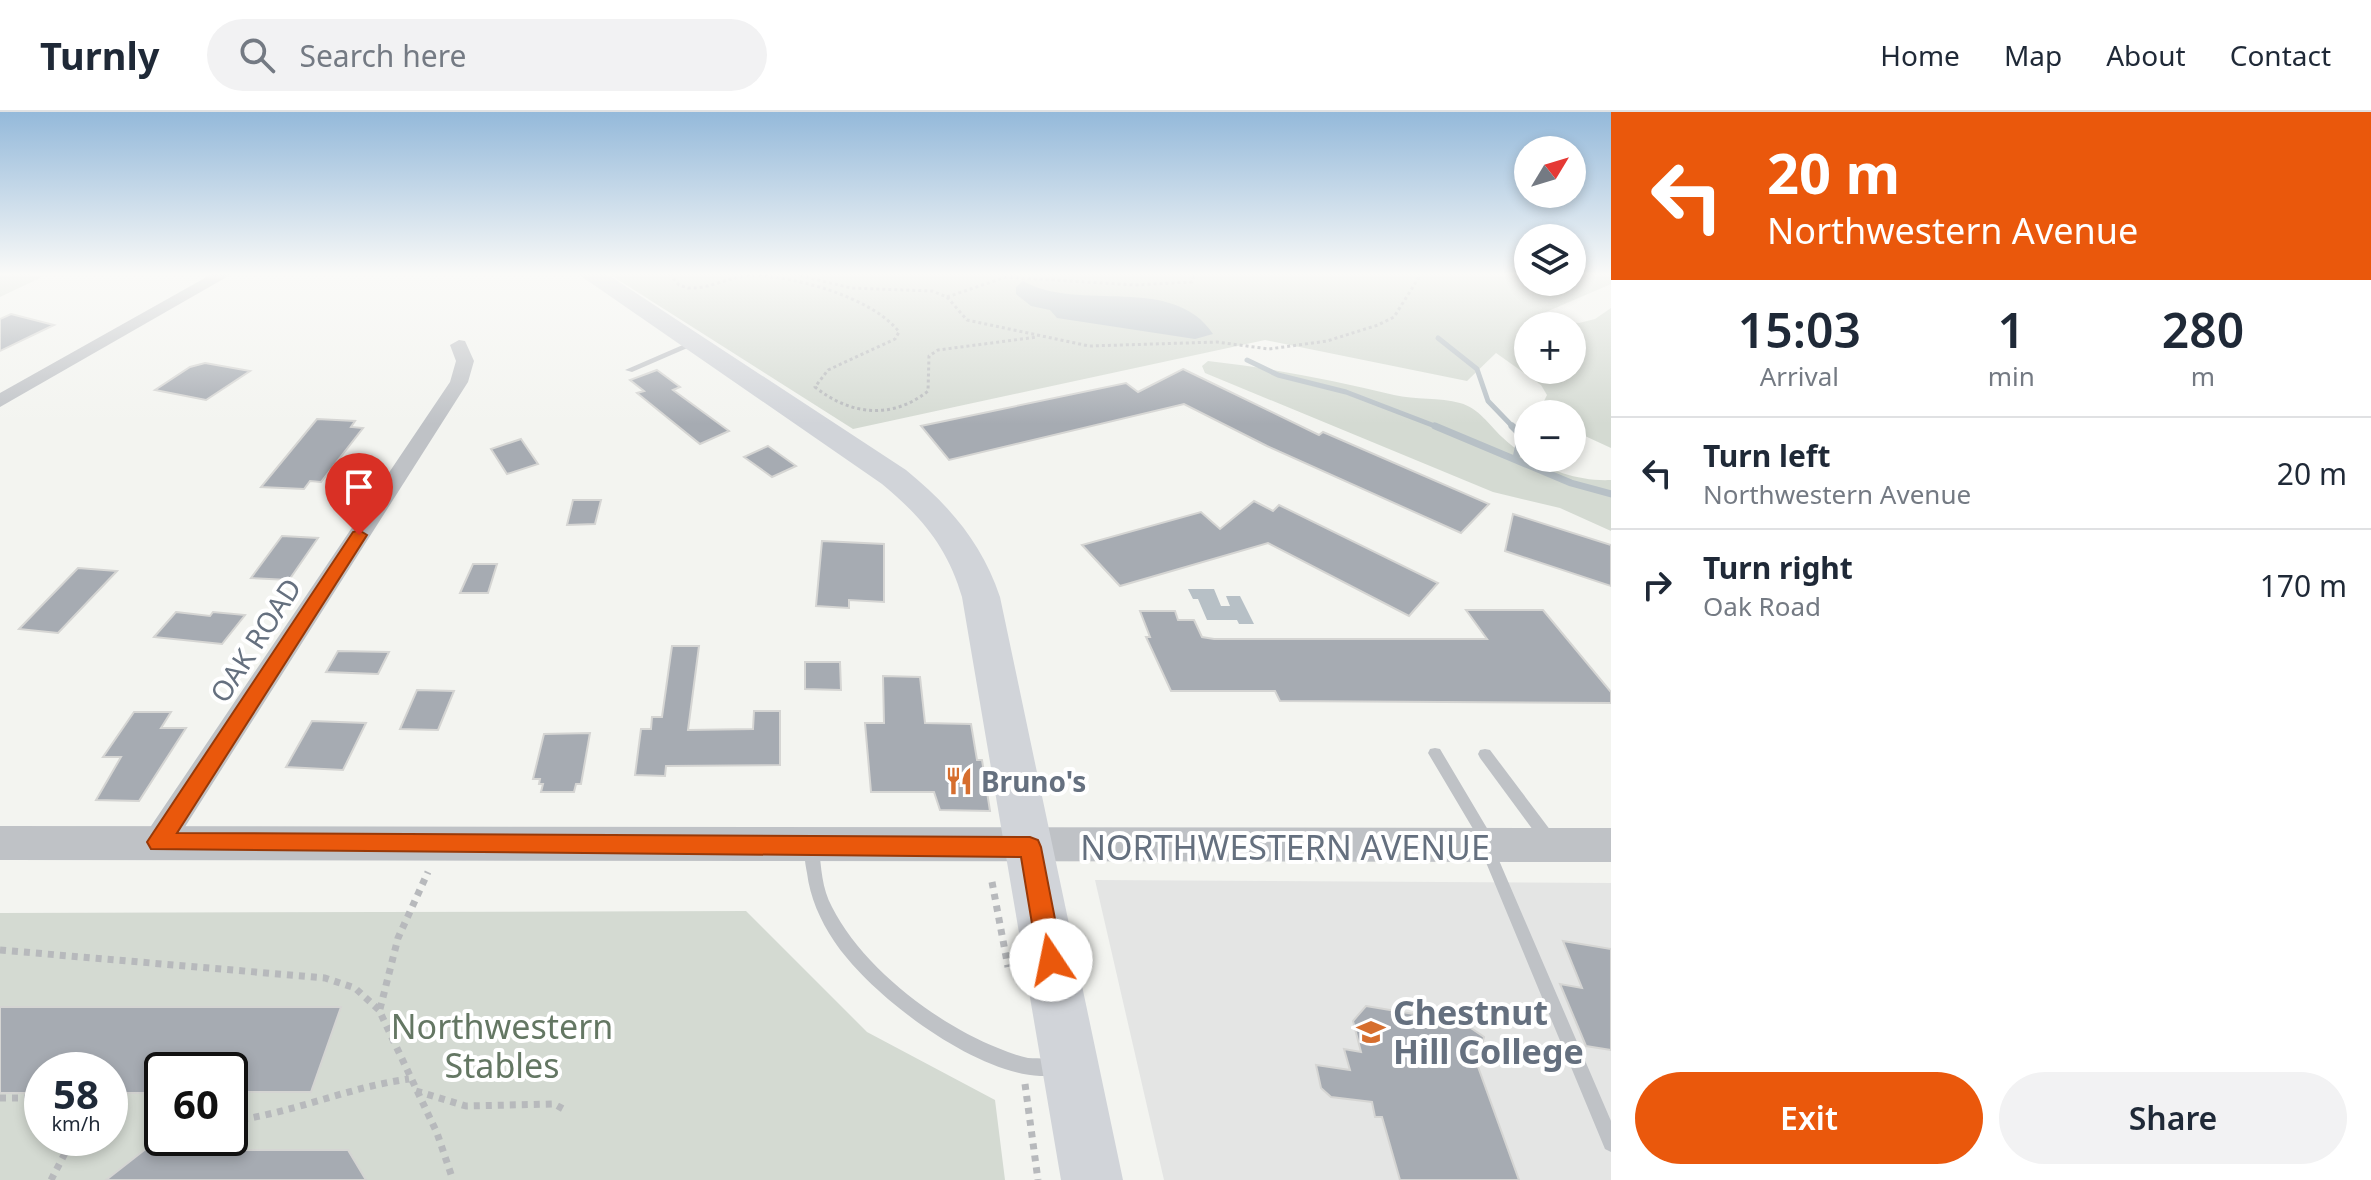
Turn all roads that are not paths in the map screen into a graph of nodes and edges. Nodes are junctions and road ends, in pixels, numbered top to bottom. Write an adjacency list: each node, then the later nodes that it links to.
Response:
1 (136, 324): 6 (street)
2 (666, 324): 3 (main road)
3 (695, 343): 5 (lane); 14 (main road)
4 (459, 345): 9 (street, OAK ROAD)
5 (629, 370)
6 (0, 401)
7 (1435, 753): 15 (lane)
8 (1485, 754): 13 (lane)
9 (158, 842): 10 (street, NORTHWESTERN AVENUE); 11 (street, NORTHWESTERN AVENUE)
10 (1, 843)
11 (811, 843): 14 (street, NORTHWESTERN AVENUE); 16 (lane)
12 (1611, 845): 13 (street, NORTHWESTERN AVENUE)
13 (1553, 846): 15 (street, NORTHWESTERN AVENUE)
14 (1030, 847): 15 (street, NORTHWESTERN AVENUE); 16 (main road)
15 (1490, 848): 17 (lane)
16 (1048, 1067): 18 (main road)
17 (1611, 1143)
18 (1092, 1180)

